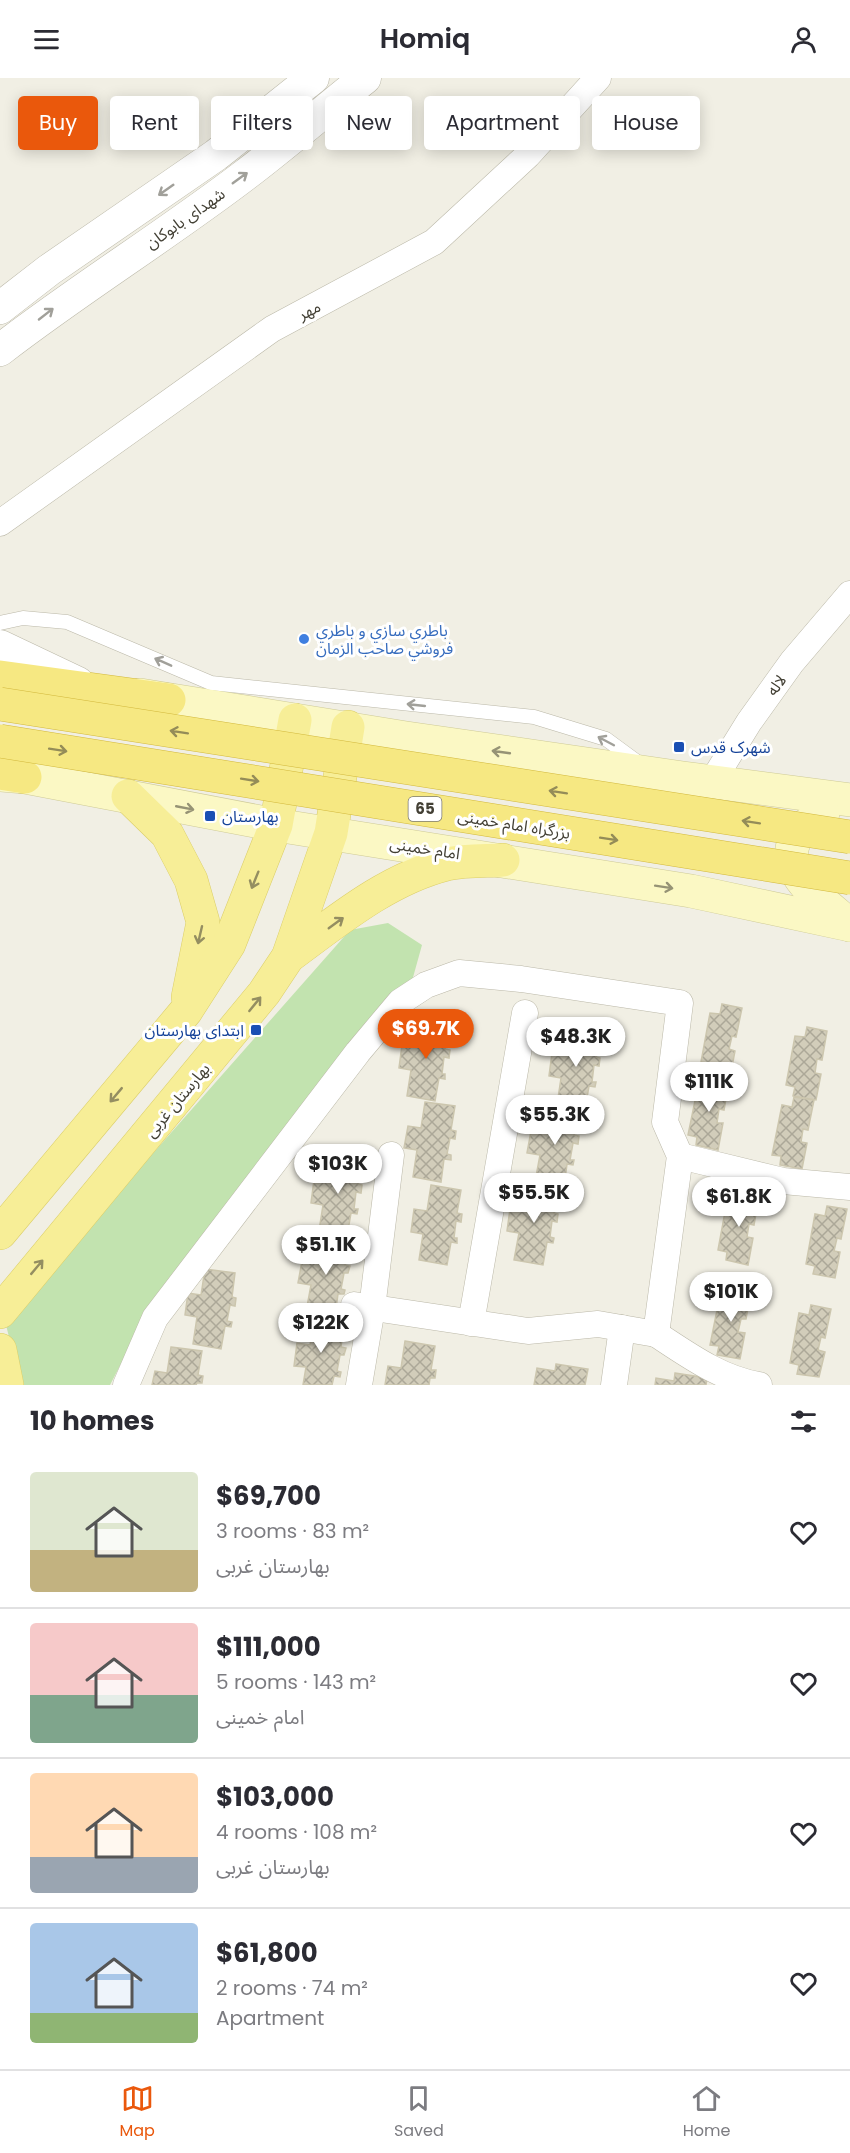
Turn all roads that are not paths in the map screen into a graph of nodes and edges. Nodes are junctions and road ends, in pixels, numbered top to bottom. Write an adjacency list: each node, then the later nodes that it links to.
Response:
1 (313, 78): 4 (street, شهدای بابوکان, one-way to 4)
2 (365, 78): 5 (street, شهدای بابوکان, one-way to 2)
3 (598, 78): 6 (street, مهر)
4 (0, 308)
5 (0, 350)
6 (0, 523)
7 (850, 594): 20 (street, لاله)
8 (0, 622): 18 (lane, one-way to 8)
9 (0, 646): 12 (street)
10 (0, 668): 12 (main road)
11 (0, 677): 13 (highway)
12 (78, 683): 13 (main road)
13 (169, 700): 15 (main road)
14 (0, 704): 26 (highway, 65, one-way to 14, bridge)
15 (295, 720): 16 (main road); 24 (main road)
16 (348, 727): 18 (main road, one-way to 16); 25 (main road, بهارستان غربی)
17 (0, 741): 28 (highway, بزرگراه امام خمینی / 65, one-way to 28, bridge)
18 (654, 774): 20 (main road)
19 (8, 775): 21 (main road, امام خمینی)
20 (712, 782): 22 (main road)
21 (128, 796): 24 (main road, امام خمینی, one-way to 24); 31 (main road, one-way to 31)
22 (850, 800)
23 (850, 805): 29 (main road)
24 (276, 825): 25 (main road, امام خمینی); 31 (main road, one-way to 31)
25 (331, 833): 27 (main road, امام خمینی); 30 (main road, بهارستان غربی)
26 (850, 837)
27 (503, 860): 29 (main road, امام خمینی, one-way to 29); 30 (main road, one-way to 27)
28 (850, 879)
29 (850, 925)
30 (288, 957): 34 (main road, بهارستان غربی, one-way to 30)
31 (186, 1011): 33 (main road)
32 (525, 1013): 41 (street)
33 (149, 1055): 34 (main road); 38 (main road, one-way to 38)
34 (189, 1085): 40 (main road, بهارستان غربی, one-way to 34)
35 (391, 1155): 39 (street)
36 (680, 1156): 37 (street); 43 (street); 46 (street)
37 (850, 1187)
38 (0, 1233)
39 (363, 1307): 41 (street); 47 (street)
40 (0, 1312)
41 (471, 1323): 42 (street)
42 (622, 1328): 43 (street); 48 (street)
43 (656, 1334): 49 (street)
44 (0, 1350): 45 (main road)
45 (7, 1385)
46 (126, 1385)
47 (359, 1385)
48 (614, 1385)
49 (759, 1385)

